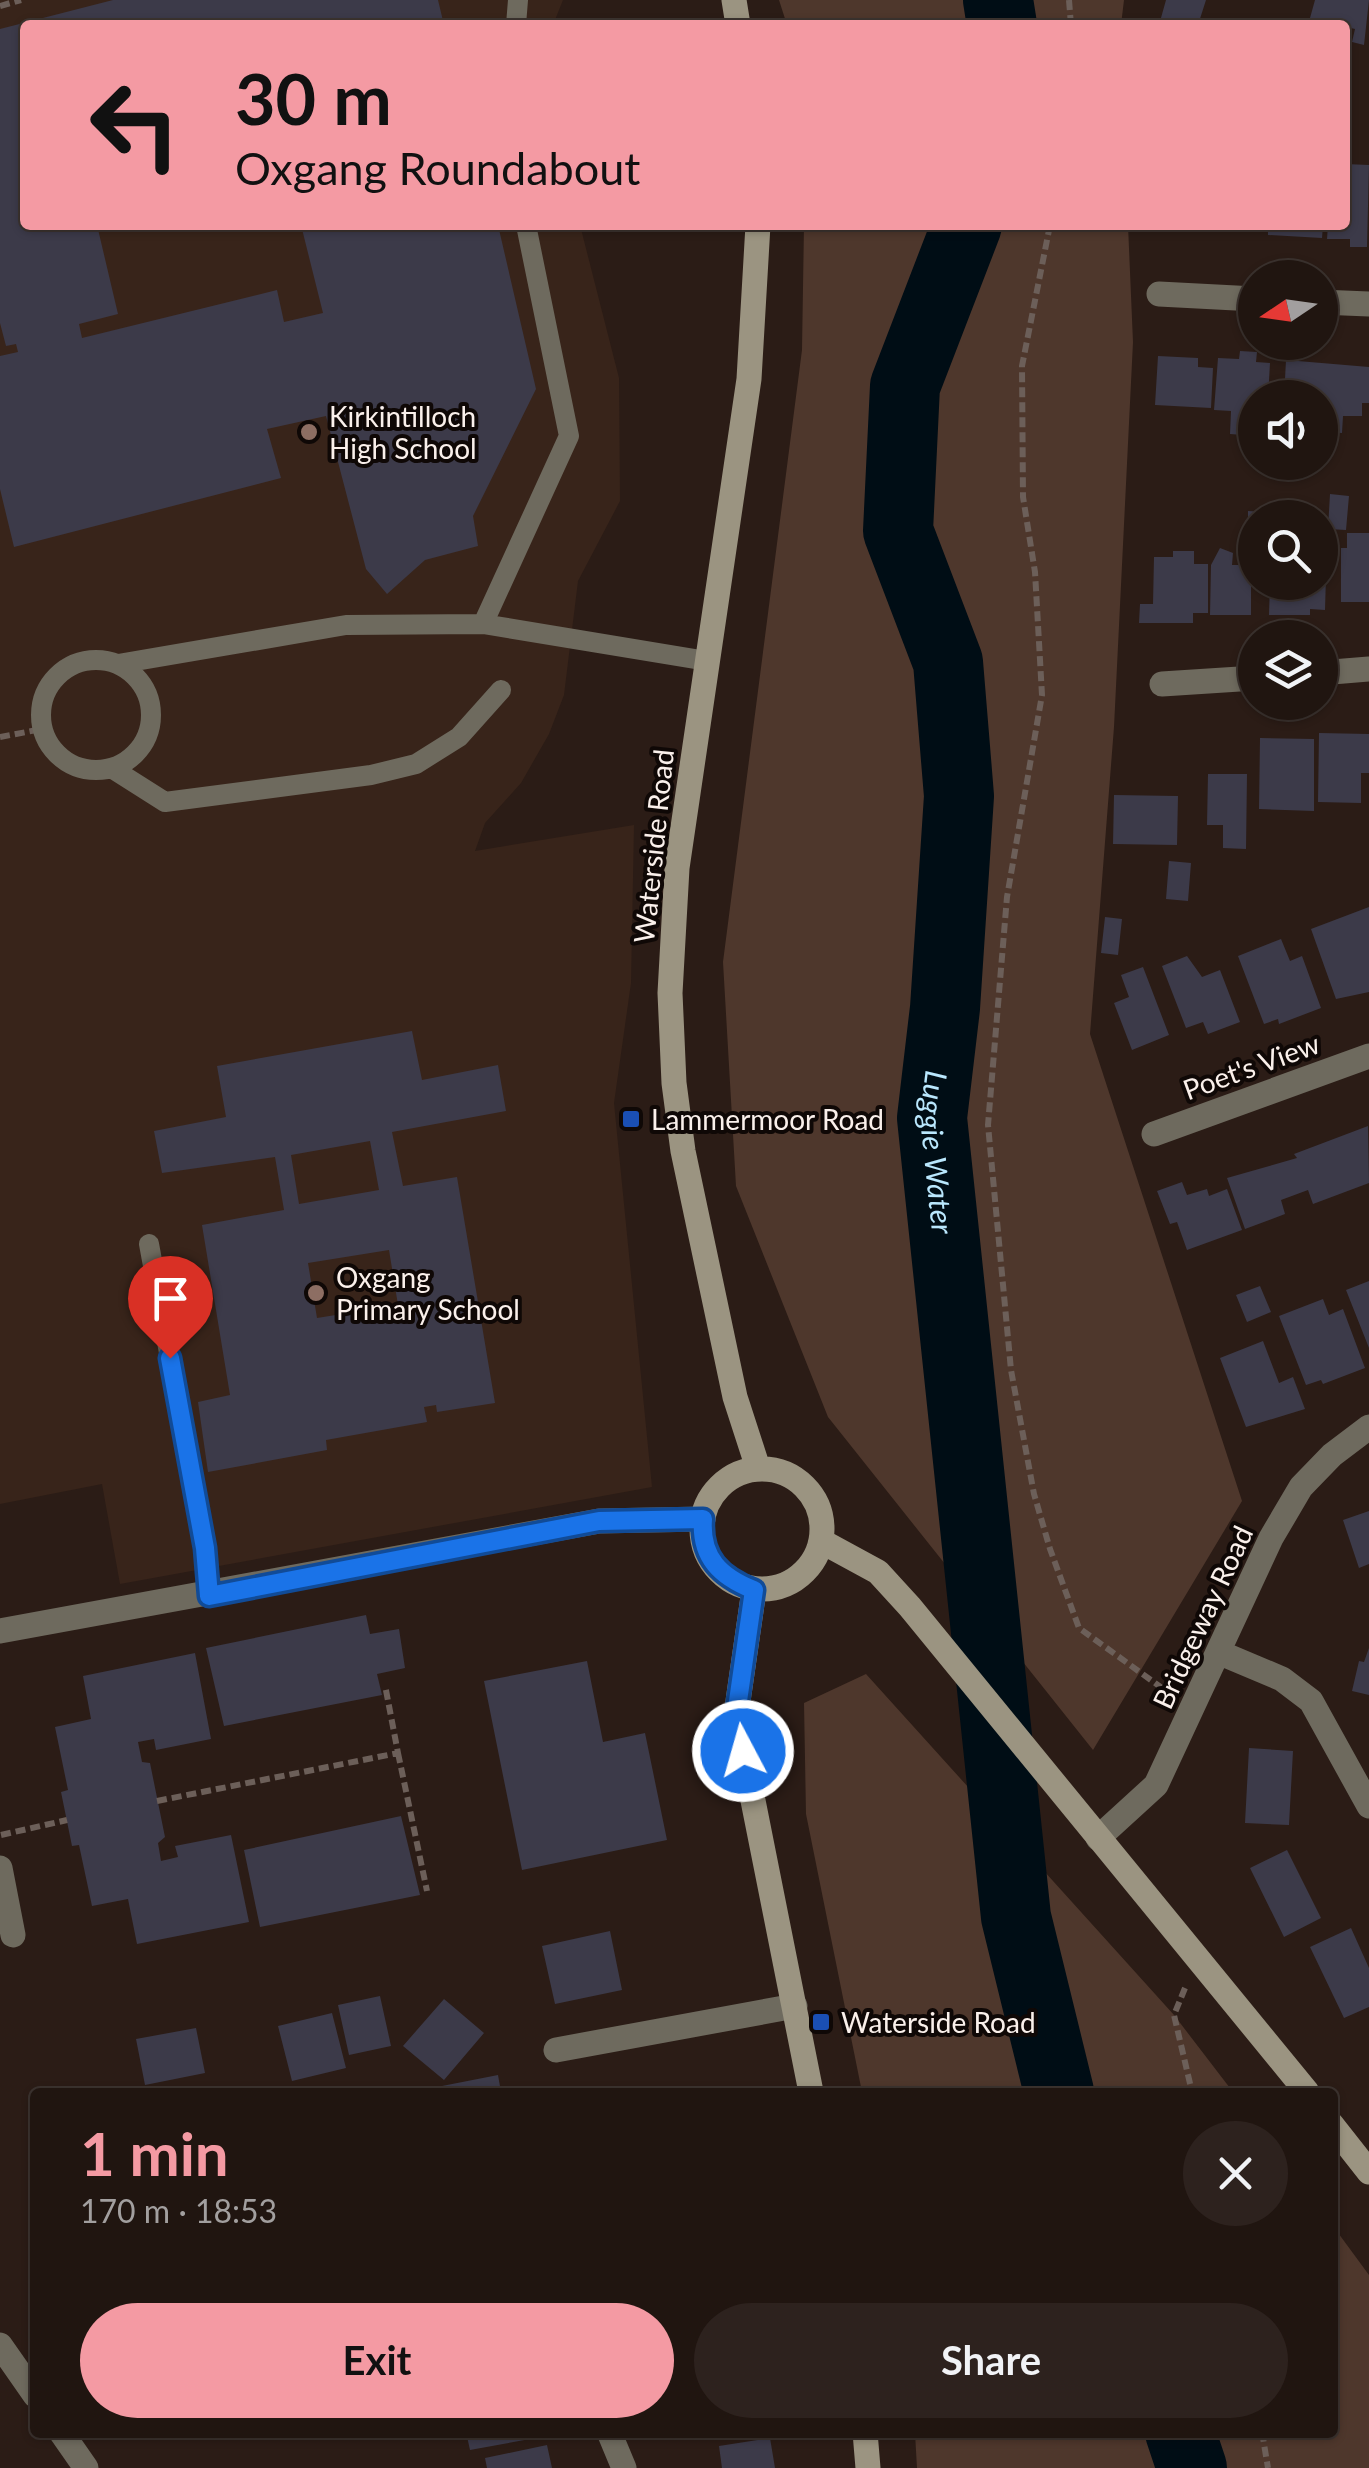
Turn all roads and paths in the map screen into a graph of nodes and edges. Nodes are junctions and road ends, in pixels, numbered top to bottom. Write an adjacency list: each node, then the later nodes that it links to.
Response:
1 (20, 0): 2 (path)
2 (0, 6)
3 (527, 230): 10 (lane)
4 (758, 230): 11 (main road, Waterside Road)
5 (1049, 230): 33 (path)
6 (1159, 294): 7 (street)
7 (1238, 298)
8 (1338, 303): 9 (street)
9 (1369, 304)
10 (484, 624): 11 (lane); 12 (lane)
11 (707, 660): 25 (main road, Waterside Road)
12 (118, 664): 18 (lane); 20 (lane)
13 (1369, 670): 14 (street)
14 (1338, 672)
15 (1238, 679): 16 (street)
16 (1162, 684)
17 (502, 690): 20 (lane)
18 (42, 729): 19 (path); 20 (lane)
19 (0, 736)
20 (112, 769)
21 (1369, 1056): 22 (street, Poet's View)
22 (1154, 1134)
23 (150, 1244): 29 (lane)
24 (1369, 1428): 31 (street, Bridgeway Road)
25 (758, 1468): 26 (main road); 27 (main road)
26 (703, 1519): 28 (main road); 29 (street)
27 (821, 1541): 28 (main road); 39 (main road)
28 (754, 1590): 44 (main road)
29 (209, 1596): 30 (street)
30 (0, 1631)
31 (1218, 1652): 33 (street, Bridgeway Road); 36 (street)
32 (386, 1685): 34 (path)
33 (1192, 1710): 39 (street, Bridgeway Road)
34 (398, 1754): 35 (path); 41 (path)
35 (157, 1801)
36 (1369, 1806)
37 (67, 1820): 38 (path)
38 (0, 1836)
39 (1098, 1838): 43 (main road)
40 (0, 1868): 42 (street)
41 (427, 1891)
42 (13, 1935)
43 (1198, 1960): 47 (path); 48 (main road)
44 (794, 2006): 45 (street); 46 (main road)
45 (556, 2050)
46 (810, 2088)
47 (1191, 2088)
48 (1304, 2088)
49 (1338, 2132): 50 (main road)
50 (1369, 2172)
51 (0, 2345): 52 (street)
52 (30, 2388)
53 (65, 2438): 57 (street)
54 (612, 2438): 58 (street)
55 (866, 2438): 59 (main road)
56 (1263, 2438): 60 (path)
57 (86, 2468)
58 (624, 2468)
59 (868, 2468)
60 (1268, 2468)

